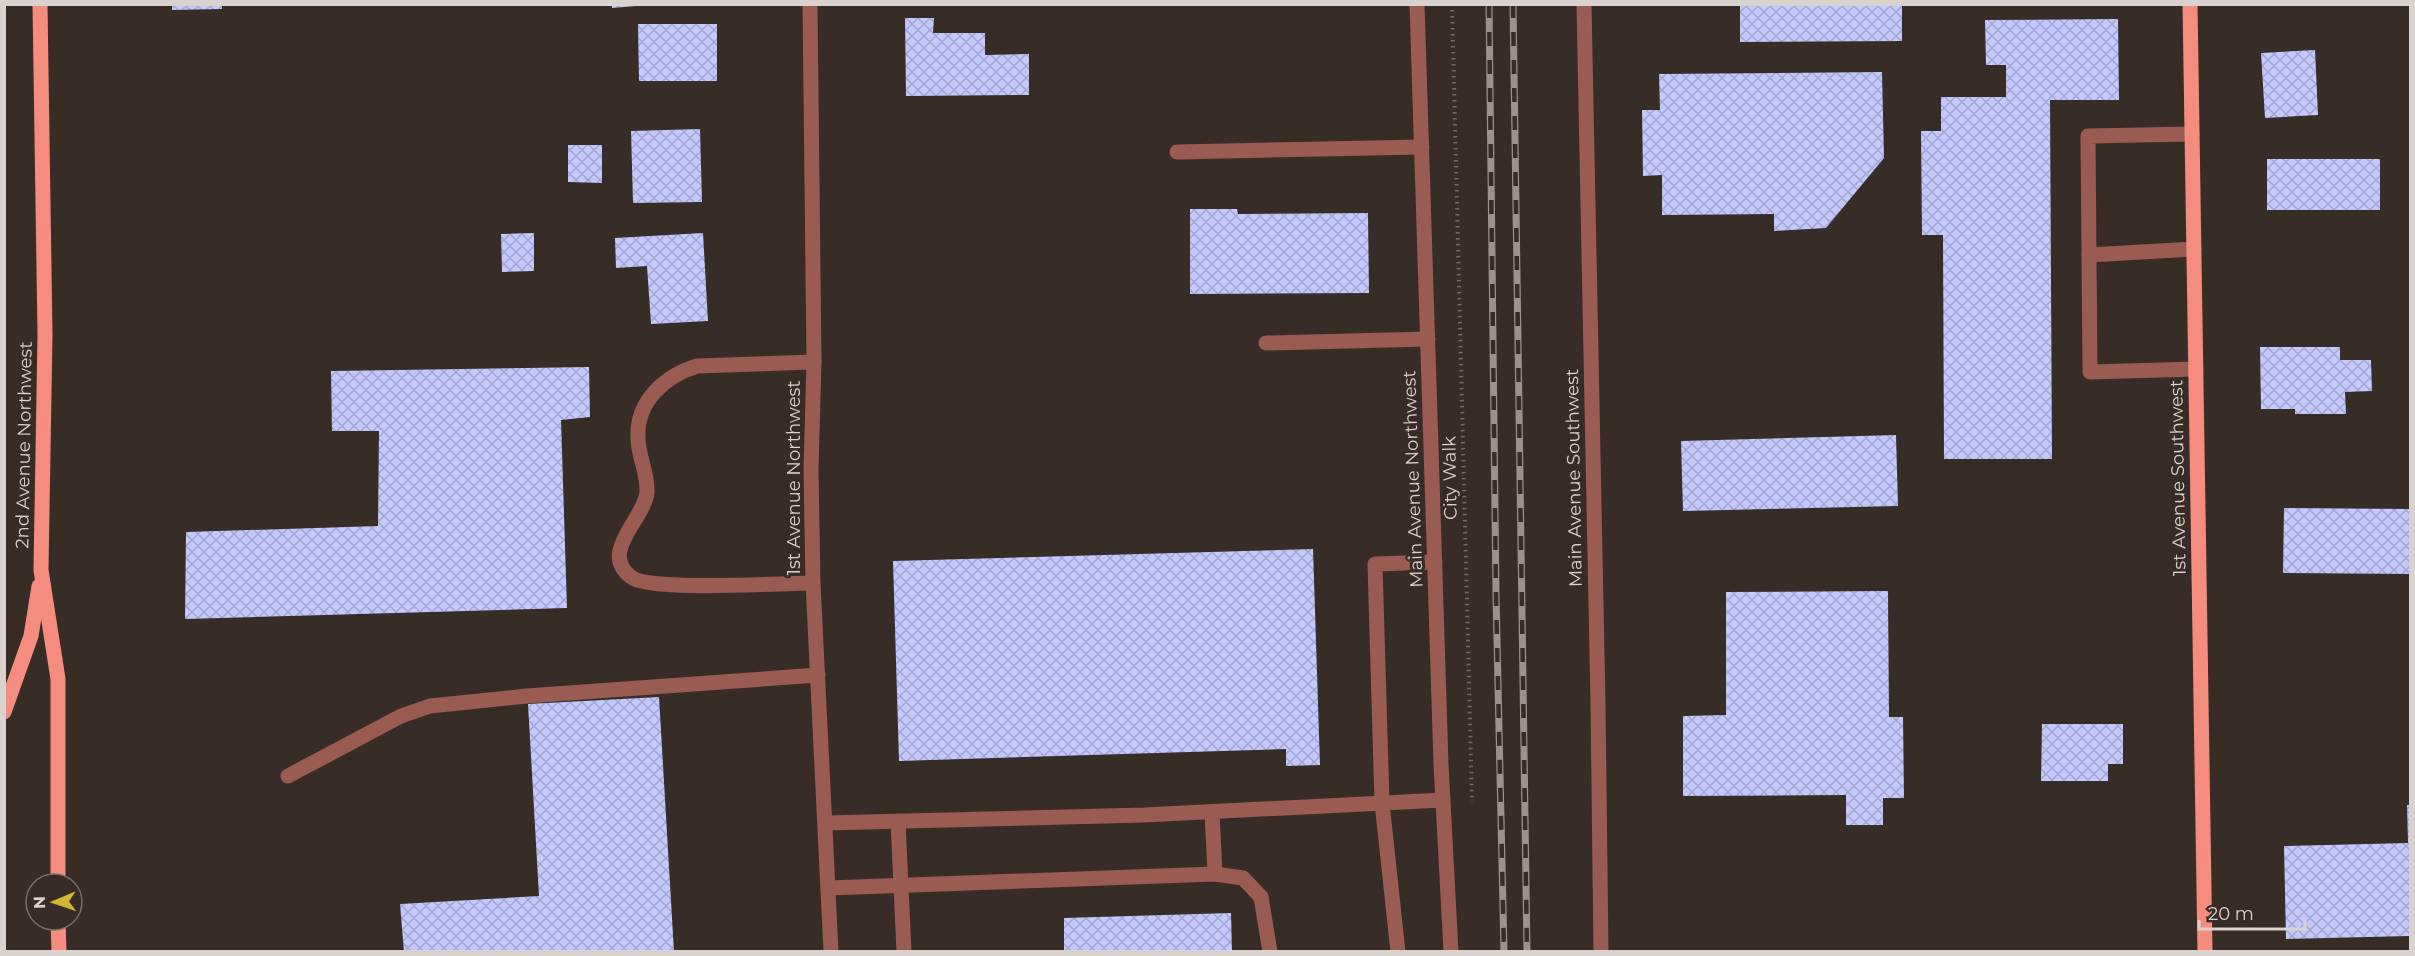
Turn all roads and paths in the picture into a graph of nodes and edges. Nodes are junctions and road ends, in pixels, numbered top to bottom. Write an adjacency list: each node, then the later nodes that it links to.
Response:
1 (40, 4): 17 (main road, 2nd Avenue Northwest)
2 (810, 4): 14 (street, 1st Avenue Northwest)
3 (1417, 4): 8 (street, Main Avenue Northwest)
4 (1452, 4): 24 (path, City Walk)
5 (1584, 4): 39 (street, Main Avenue Southwest)
6 (2190, 4): 7 (main road, 1st Avenue Southwest)
7 (2192, 134): 10 (main road, 1st Avenue Southwest); 11 (street)
8 (1422, 147): 9 (street); 12 (street, Main Avenue Northwest)
9 (1177, 152)
10 (2194, 249): 11 (street); 15 (main road, 1st Avenue Southwest)
11 (2089, 255): 15 (street)
12 (1428, 339): 13 (street); 16 (street, Main Avenue Northwest)
13 (1266, 343)
14 (814, 362): 18 (street, 1st Avenue Northwest); 18 (street)
15 (2196, 369): 40 (main road, 1st Avenue Southwest)
16 (1434, 562): 22 (street, Main Avenue Northwest); 23 (street)
17 (41, 570): 20 (main road); 28 (main road, 2nd Avenue Northwest)
18 (813, 583): 19 (street, 1st Avenue Northwest)
19 (818, 675): 21 (street); 27 (street, 1st Avenue Northwest)
20 (4, 712)
21 (288, 776)
22 (1443, 800): 23 (street); 38 (street, Main Avenue Northwest)
23 (1382, 803): 25 (street); 37 (street)
24 (1472, 808)
25 (1212, 812): 26 (street); 29 (street)
26 (898, 822): 27 (street); 30 (street)
27 (825, 823): 31 (street, 1st Avenue Northwest)
28 (58, 872)
29 (1215, 874): 30 (street); 36 (street)
30 (901, 885): 31 (street); 35 (street)
31 (828, 888): 34 (street, 1st Avenue Northwest)
32 (58, 932): 33 (main road)
33 (58, 951)
34 (831, 951)
35 (904, 951)
36 (1270, 951)
37 (1398, 951)
38 (1451, 951)
39 (1601, 951)
40 (2205, 951)

